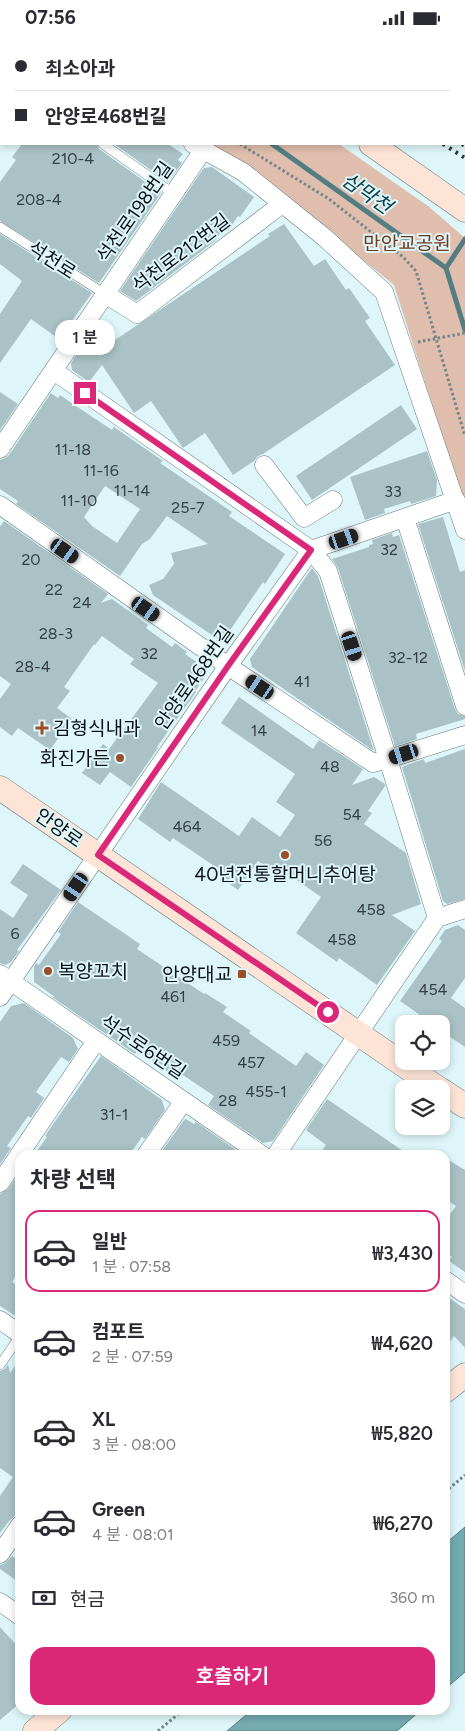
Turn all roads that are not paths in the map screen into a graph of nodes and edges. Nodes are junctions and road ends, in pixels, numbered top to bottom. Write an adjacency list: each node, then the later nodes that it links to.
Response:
1 (104, 145): 4 (lane)
2 (373, 145): 6 (street)
3 (199, 147): 4 (street, 석천로198번길); 5 (street)
4 (174, 194): 8 (street, 석천로198번길)
5 (282, 203): 8 (street, 석천로212번길); 13 (street)
6 (456, 204)
7 (0, 227): 8 (lane, 석천로)
8 (105, 294): 9 (street, 석천로198번길)
9 (54, 371): 10 (street, 석천로198번길); 17 (street)
10 (0, 449)
11 (264, 465): 12 (street)
12 (333, 500)
13 (456, 500): 15 (street); 16 (street)
14 (0, 505): 18 (street)
15 (405, 518): 17 (street); 19 (street)
16 (465, 530)
17 (311, 550): 18 (street, 안양로468번길); 21 (street)
18 (228, 666): 21 (street); 23 (street, 안양로468번길)
19 (465, 705)
20 (465, 735): 21 (street)
21 (388, 759): 25 (street)
22 (0, 788): 23 (street, 안양로)
23 (98, 855): 26 (street, 안양로468번길); 28 (street, 안양로)
24 (465, 909): 25 (street)
25 (437, 918): 28 (street)
26 (5, 978): 27 (street, 안양로468번길); 29 (street, 석수로6번길)
27 (0, 997)
28 (358, 1033): 30 (street, 안양로); 37 (street)
29 (96, 1041): 32 (street, 석수로6번길); 34 (street)
30 (427, 1080)
31 (450, 1096): 33 (street, 안양로)
32 (184, 1101): 35 (street); 36 (street, 석수로6번길)
33 (465, 1106)
34 (22, 1150)
35 (150, 1150)
36 (255, 1150)
37 (279, 1150)
38 (15, 1161): 39 (street)
39 (0, 1183)
40 (450, 1284): 41 (street)
41 (465, 1294)
42 (0, 1320): 43 (street)
43 (15, 1331)
44 (15, 1342): 45 (lane)
45 (0, 1365)
46 (465, 1375): 47 (street)
47 (450, 1387)
48 (15, 1532): 49 (street)
49 (0, 1554)
50 (0, 1602): 51 (street)
51 (15, 1612)
52 (54, 1715): 53 (street)
53 (35, 1731)

